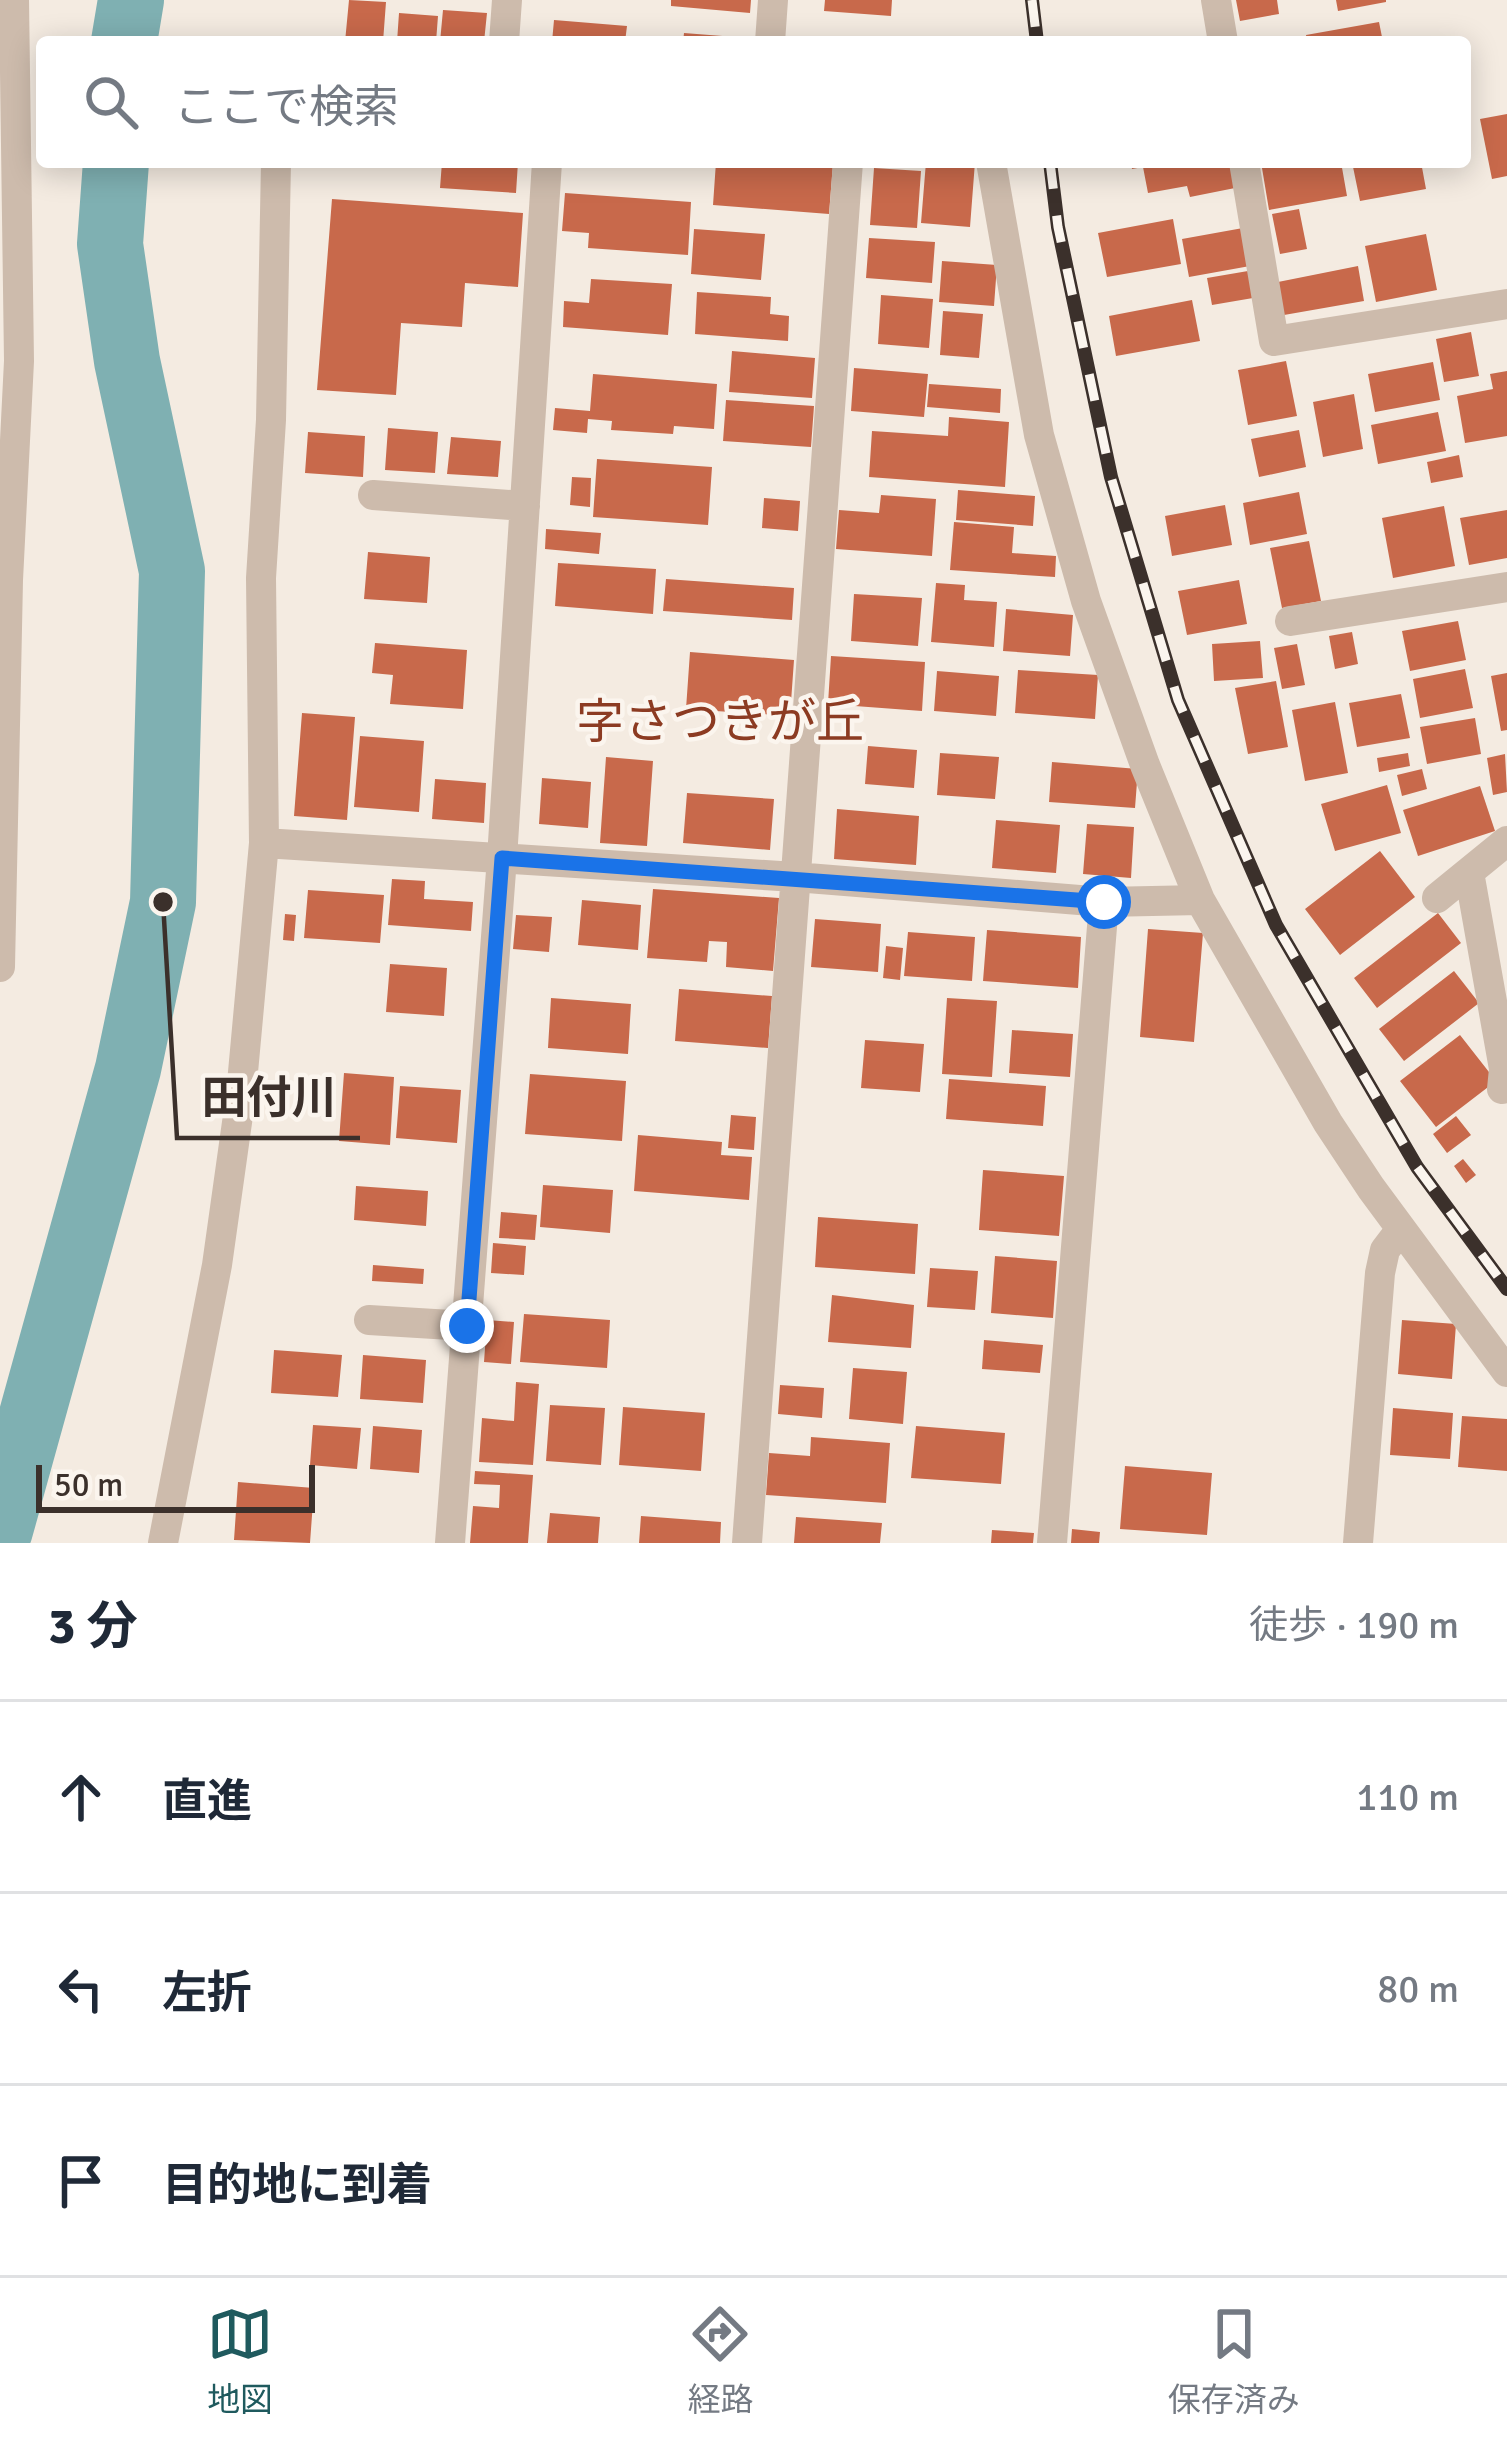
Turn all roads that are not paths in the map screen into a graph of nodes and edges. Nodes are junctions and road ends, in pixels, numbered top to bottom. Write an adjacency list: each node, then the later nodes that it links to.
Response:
1 (14, 0): 14 (street)
2 (506, 0): 5 (street)
3 (773, 0): 6 (street)
4 (1216, 0): 7 (street)
5 (504, 36)
6 (770, 36)
7 (1222, 36)
8 (276, 168): 20 (street)
9 (547, 168): 16 (street)
10 (848, 168): 23 (street)
11 (992, 168): 25 (street)
12 (1245, 168): 13 (street)
13 (1507, 304)
14 (10, 361): 27 (street)
15 (373, 495): 16 (street)
16 (525, 506): 21 (street)
17 (1507, 586): 18 (street)
18 (1290, 620)
19 (1507, 841): 22 (street)
20 (264, 843): 21 (street); 33 (street)
21 (502, 858): 23 (street); 31 (street)
22 (1469, 872): 24 (street); 28 (street)
23 (795, 877): 26 (street); 35 (street)
24 (1437, 898)
25 (1201, 900): 26 (street); 29 (street)
26 (1104, 902): 36 (street)
27 (0, 967)
28 (1502, 1089)
29 (1401, 1229): 32 (street); 37 (street)
30 (369, 1320): 31 (street)
31 (467, 1326): 34 (street)
32 (1507, 1372)
33 (163, 1543)
34 (450, 1543)
35 (747, 1543)
36 (1052, 1543)
37 (1358, 1543)

